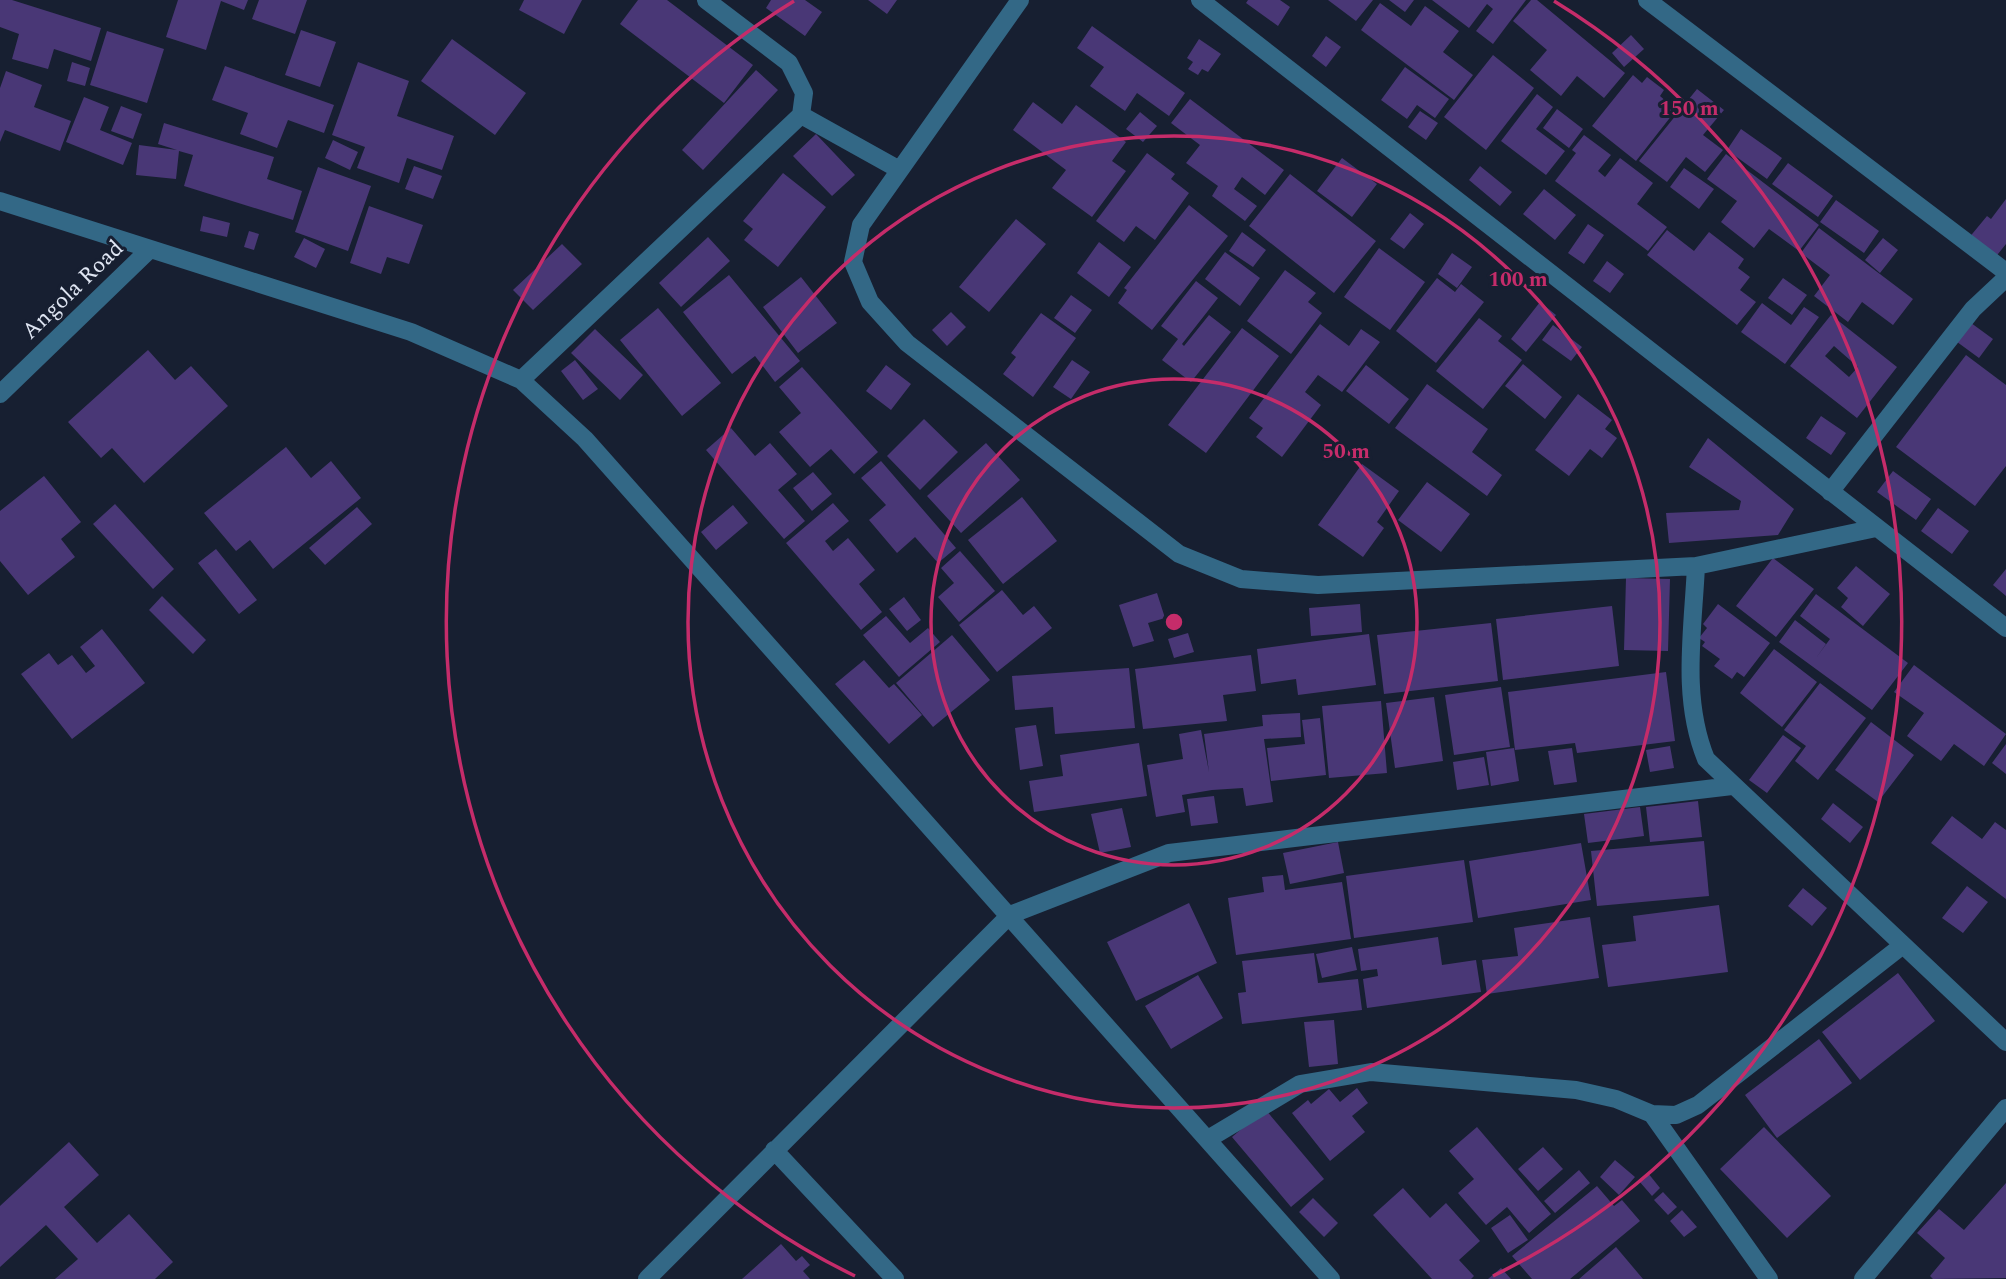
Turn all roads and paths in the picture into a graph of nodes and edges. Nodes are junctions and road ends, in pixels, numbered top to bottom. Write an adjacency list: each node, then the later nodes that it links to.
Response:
1 (706, 0): 5 (street)
2 (1020, 0): 6 (street)
3 (1200, 0): 13 (street)
4 (1647, 0): 9 (street)
5 (801, 115): 6 (street); 11 (street)
6 (898, 169): 15 (street)
7 (0, 201): 8 (street)
8 (149, 250): 11 (street); 12 (street, Angola Road)
9 (2006, 272)
10 (2006, 278): 13 (street)
11 (521, 380): 18 (street)
12 (0, 394)
13 (1830, 492): 14 (street)
14 (1876, 528): 15 (street); 16 (street)
15 (1696, 566): 17 (street)
16 (2006, 628)
17 (1732, 786): 18 (street); 19 (street)
18 (1010, 915): 23 (street); 24 (street)
19 (1903, 944): 20 (street); 22 (street)
20 (2006, 1042)
21 (2006, 1108): 29 (street)
22 (1652, 1114): 23 (street); 28 (street)
23 (1208, 1139): 27 (street)
24 (774, 1150): 25 (street); 26 (street)
25 (647, 1279)
26 (895, 1279)
27 (1331, 1279)
28 (1769, 1279)
29 (1863, 1279)

